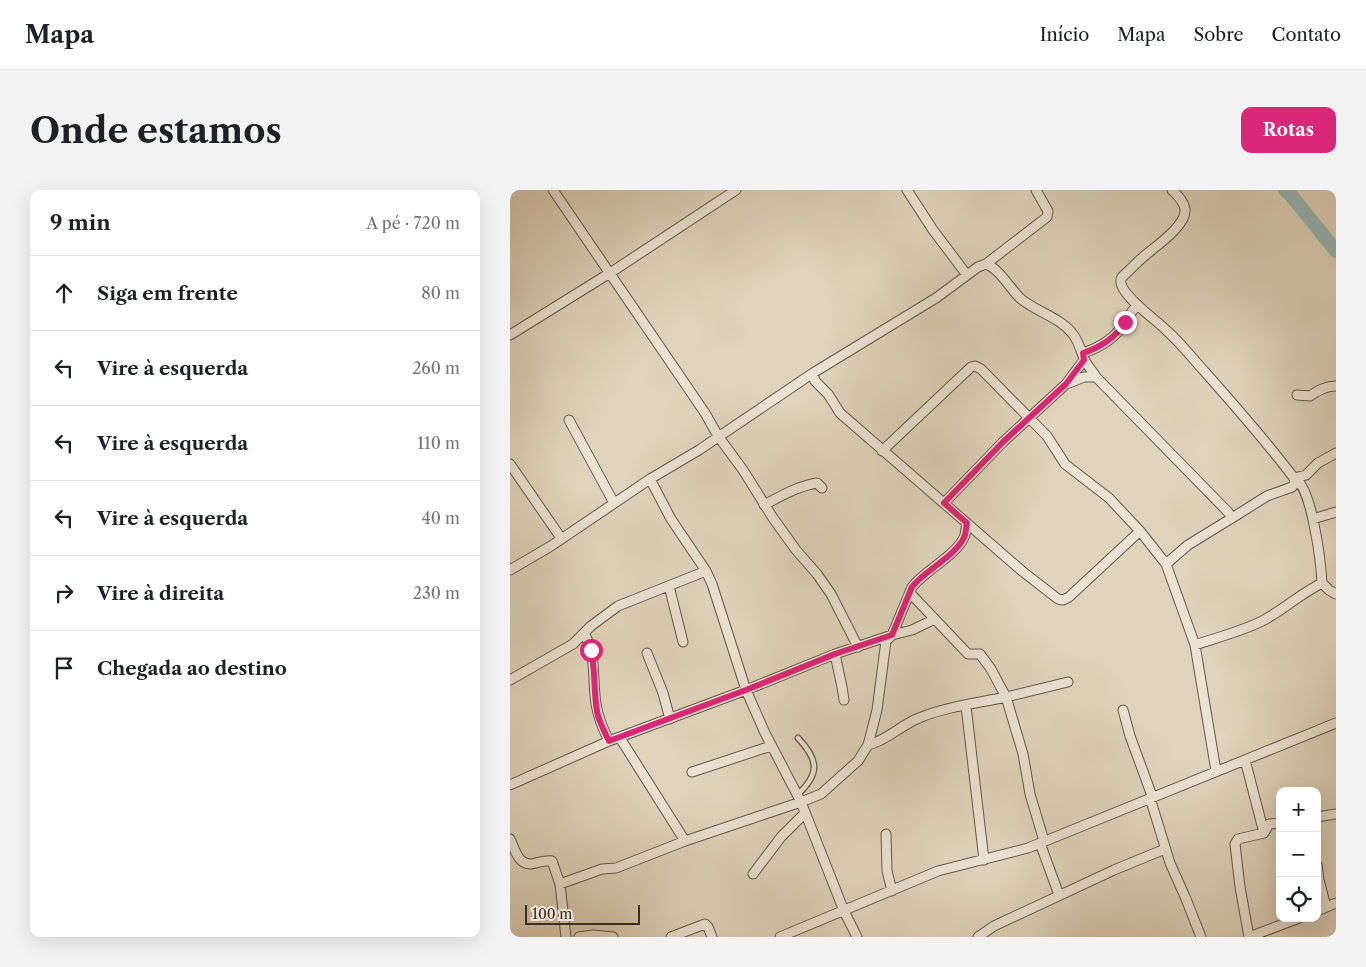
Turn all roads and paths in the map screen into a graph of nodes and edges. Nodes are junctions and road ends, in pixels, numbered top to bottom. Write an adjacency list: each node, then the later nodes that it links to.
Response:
1 (553, 190): 7 (street)
2 (736, 190): 7 (street)
3 (907, 190): 8 (street)
4 (1036, 190): 6 (street)
5 (1172, 190): 9 (street)
6 (986, 264): 8 (street); 13 (street)
7 (610, 273): 12 (street); 21 (street)
8 (968, 275): 15 (street)
9 (1126, 294): 10 (street); 11 (street)
10 (1137, 305): 11 (street); 25 (street)
11 (1127, 317): 13 (street)
12 (510, 335)
13 (1084, 356): 14 (street); 16 (street)
14 (1096, 377): 16 (street); 32 (street)
15 (814, 378): 21 (street); 22 (street)
16 (1066, 384): 19 (street)
17 (1336, 386): 18 (street)
18 (1297, 394)
19 (1030, 418): 22 (street); 29 (street); 36 (street)
20 (569, 420): 28 (street)
21 (718, 436): 26 (street); 30 (street)
22 (882, 451): 29 (street)
23 (1336, 453): 25 (street)
24 (510, 464): 38 (street)
25 (1294, 478): 32 (street); 33 (street)
26 (650, 479): 28 (street); 41 (street)
27 (822, 488): 30 (street)
28 (614, 503): 38 (street)
29 (944, 503): 34 (street)
30 (764, 505): 52 (street)
31 (1336, 512): 33 (street)
32 (1232, 518): 39 (street)
33 (1313, 519): 42 (street)
34 (967, 523): 35 (street); 37 (street)
35 (975, 530): 36 (street); 37 (street)
36 (1140, 530): 39 (street)
37 (965, 535): 44 (street)
38 (561, 538): 40 (street)
39 (1166, 564): 51 (street)
40 (510, 570)
41 (706, 572): 43 (street); 58 (street)
42 (1322, 583): 45 (street); 51 (street)
43 (669, 586): 47 (street); 49 (street)
44 (910, 593): 46 (street); 48 (street)
45 (1336, 594)
46 (935, 619): 48 (street); 59 (street)
47 (584, 633): 56 (street); 67 (street)
48 (892, 635): 50 (street); 53 (street)
49 (682, 642)
50 (873, 643): 52 (street); 53 (street)
51 (1195, 644): 71 (street)
52 (858, 647): 55 (street)
53 (884, 650): 68 (street)
54 (647, 653): 63 (street)
55 (835, 654): 58 (street); 60 (street)
56 (510, 680)
57 (1068, 682): 59 (street)
58 (746, 690): 63 (street); 69 (street)
59 (1006, 697): 61 (street); 84 (street)
60 (844, 700)
61 (966, 706): 68 (street); 86 (street)
62 (1123, 710): 74 (street)
63 (670, 719): 65 (street)
64 (1336, 723): 70 (street)
65 (620, 738): 67 (street); 83 (street)
66 (798, 738): 75 (lane)
67 (609, 741): 73 (street)
68 (868, 745): 75 (street)
69 (772, 746): 72 (street); 75 (street)
70 (1245, 760): 71 (street); 81 (street)
71 (1216, 771): 74 (street)
72 (692, 772)
73 (510, 785)
74 (1151, 797): 84 (street); 85 (street)
75 (799, 798): 76 (street); 83 (street)
76 (805, 813): 87 (street); 95 (street)
77 (1336, 814): 78 (street)
78 (1321, 816)
79 (1276, 823): 81 (street)
80 (886, 834): 90 (street)
81 (1264, 834): 106 (street)
82 (510, 839): 89 (street)
83 (685, 841): 89 (street)
84 (1042, 842): 86 (street); 91 (street)
85 (1165, 849): 91 (street); 105 (street)
86 (984, 860): 90 (street)
87 (753, 874)
88 (1319, 877): 93 (street)
89 (560, 884): 97 (street)
90 (892, 891): 95 (street)
91 (1059, 895): 104 (street)
92 (1336, 903): 93 (street)
93 (1326, 907): 94 (street)
94 (1321, 909)
95 (844, 911): 102 (street); 103 (street)
96 (1288, 922): 106 (street)
97 (566, 937)
98 (579, 937): 99 (street)
99 (613, 937)
100 (671, 937): 101 (street)
101 (712, 937)
102 (780, 937)
103 (857, 937)
104 (978, 937)
105 (1201, 937)
106 (1249, 937)

